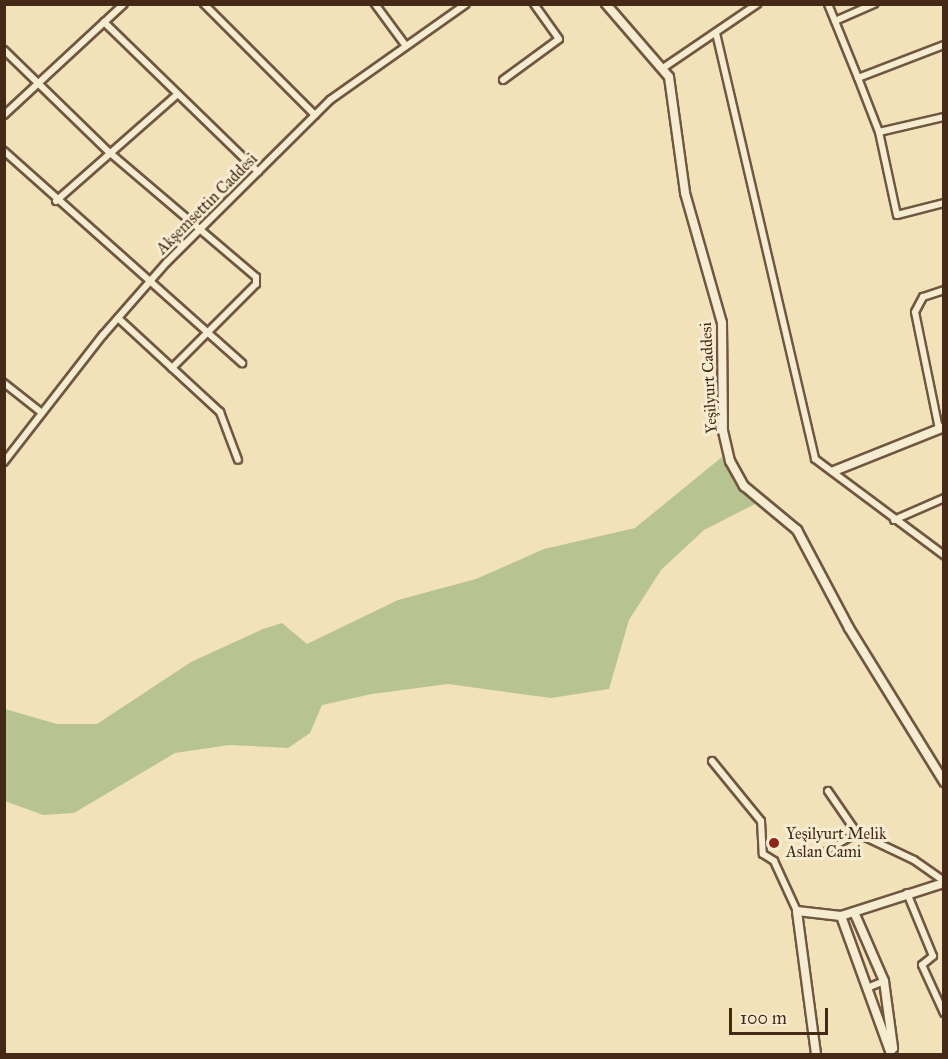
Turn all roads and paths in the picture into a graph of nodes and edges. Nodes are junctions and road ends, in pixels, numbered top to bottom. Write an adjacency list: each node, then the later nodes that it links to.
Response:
1 (124, 4): 11 (street)
2 (204, 4): 22 (street)
3 (375, 4): 14 (street)
4 (534, 4): 18 (street)
5 (606, 4): 16 (street, Yeşilyurt Caddesi)
6 (758, 4): 12 (street)
7 (828, 4): 10 (street)
8 (874, 4): 10 (street)
9 (463, 5): 14 (street, Akşemsettin Caddesi)
10 (835, 21): 17 (street)
11 (104, 22): 19 (street); 20 (street)
12 (716, 33): 16 (street); 42 (street)
13 (944, 45): 17 (street)
14 (406, 46): 22 (street, Akşemsettin Caddesi)
15 (4, 50): 19 (street)
16 (663, 68): 47 (street, Yeşilyurt Caddesi)
17 (858, 78): 24 (street)
18 (503, 80)
19 (37, 84): 21 (street); 26 (street)
20 (178, 94): 26 (street); 27 (street)
21 (4, 115)
22 (315, 116): 27 (street, Akşemsettin Caddesi)
23 (944, 117): 24 (street)
24 (879, 132): 29 (street)
25 (4, 150): 28 (street)
26 (109, 152): 28 (street); 30 (street)
27 (258, 172): 30 (street, Akşemsettin Caddesi)
28 (56, 201): 31 (street)
29 (944, 203)
30 (201, 228): 31 (street, Akşemsettin Caddesi); 34 (street)
31 (150, 282): 33 (street, Akşemsettin Caddesi); 34 (street)
32 (944, 290): 39 (street)
33 (118, 318): 36 (street); 38 (street, Akşemsettin Caddesi)
34 (208, 333): 35 (street); 36 (street)
35 (242, 363)
36 (172, 368): 40 (street)
37 (4, 383): 38 (street)
38 (42, 413): 41 (street, Akşemsettin Caddesi)
39 (941, 428): 42 (street)
40 (238, 460)
41 (4, 462)
42 (834, 471): 44 (street)
43 (944, 498): 44 (street)
44 (894, 520): 45 (street)
45 (944, 555)
46 (712, 761): 53 (street)
47 (944, 782)
48 (828, 791): 49 (street)
49 (856, 833): 50 (street); 51 (street)
50 (827, 850)
51 (944, 882): 52 (street)
52 (907, 892): 54 (street); 58 (street)
53 (797, 911): 55 (street); 61 (street)
54 (854, 912): 55 (street); 56 (street)
55 (841, 916): 57 (street)
56 (884, 981): 57 (street); 59 (street)
57 (867, 988): 60 (street)
58 (944, 1013)
59 (889, 1014): 60 (street); 62 (street)
60 (879, 1018): 62 (street)
61 (816, 1054)
62 (893, 1054)

